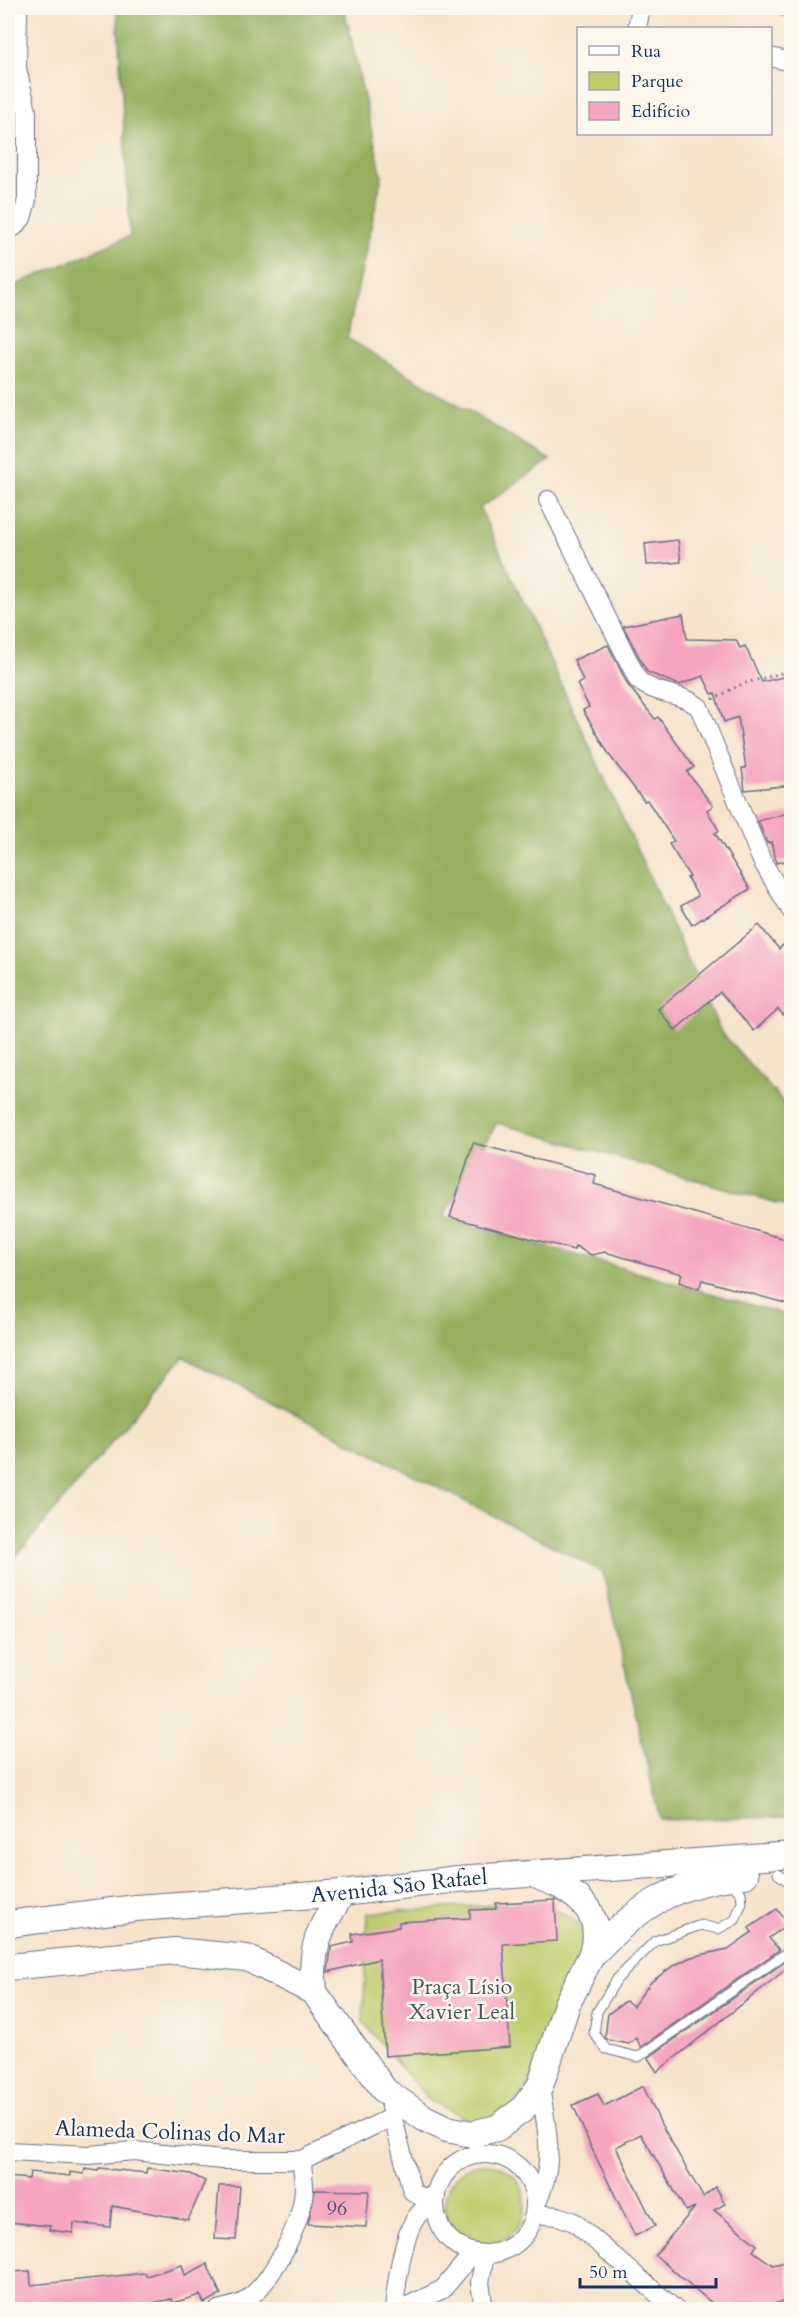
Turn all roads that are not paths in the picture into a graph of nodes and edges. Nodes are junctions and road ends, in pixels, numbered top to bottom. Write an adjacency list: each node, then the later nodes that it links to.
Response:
1 (18, 8): 6 (street)
2 (786, 8): 3 (street)
3 (792, 9)
4 (772, 57): 5 (street)
5 (792, 62)
6 (17, 68): 7 (street); 8 (street)
7 (8, 88)
8 (8, 229)
9 (548, 500): 10 (street)
10 (792, 912)
11 (788, 1871): 12 (main road, Avenida São Rafael); 13 (main road, Avenida São Rafael)
12 (533, 1874): 14 (main road, Avenida São Rafael); 17 (main road)
13 (725, 1877): 16 (lane); 17 (main road, Avenida São Rafael)
14 (342, 1893): 15 (main road, Avenida São Rafael); 19 (main road)
15 (8, 1924)
16 (792, 1949)
17 (591, 1956): 20 (main road)
18 (8, 1967): 19 (main road)
19 (314, 1992): 21 (main road)
20 (540, 2086): 21 (main road); 26 (street)
21 (385, 2091): 22 (street)
22 (394, 2116): 24 (street, Alameda Colinas do Mar); 25 (street)
23 (8, 2151): 24 (street, Alameda Colinas do Mar)
24 (302, 2160): 28 (street)
25 (436, 2201): 26 (street); 27 (street); 29 (street)
26 (534, 2211): 27 (street); 32 (street)
27 (479, 2254): 30 (street); 31 (street)
28 (219, 2310)
29 (394, 2310)
30 (399, 2310)
31 (484, 2310)
32 (676, 2310)

